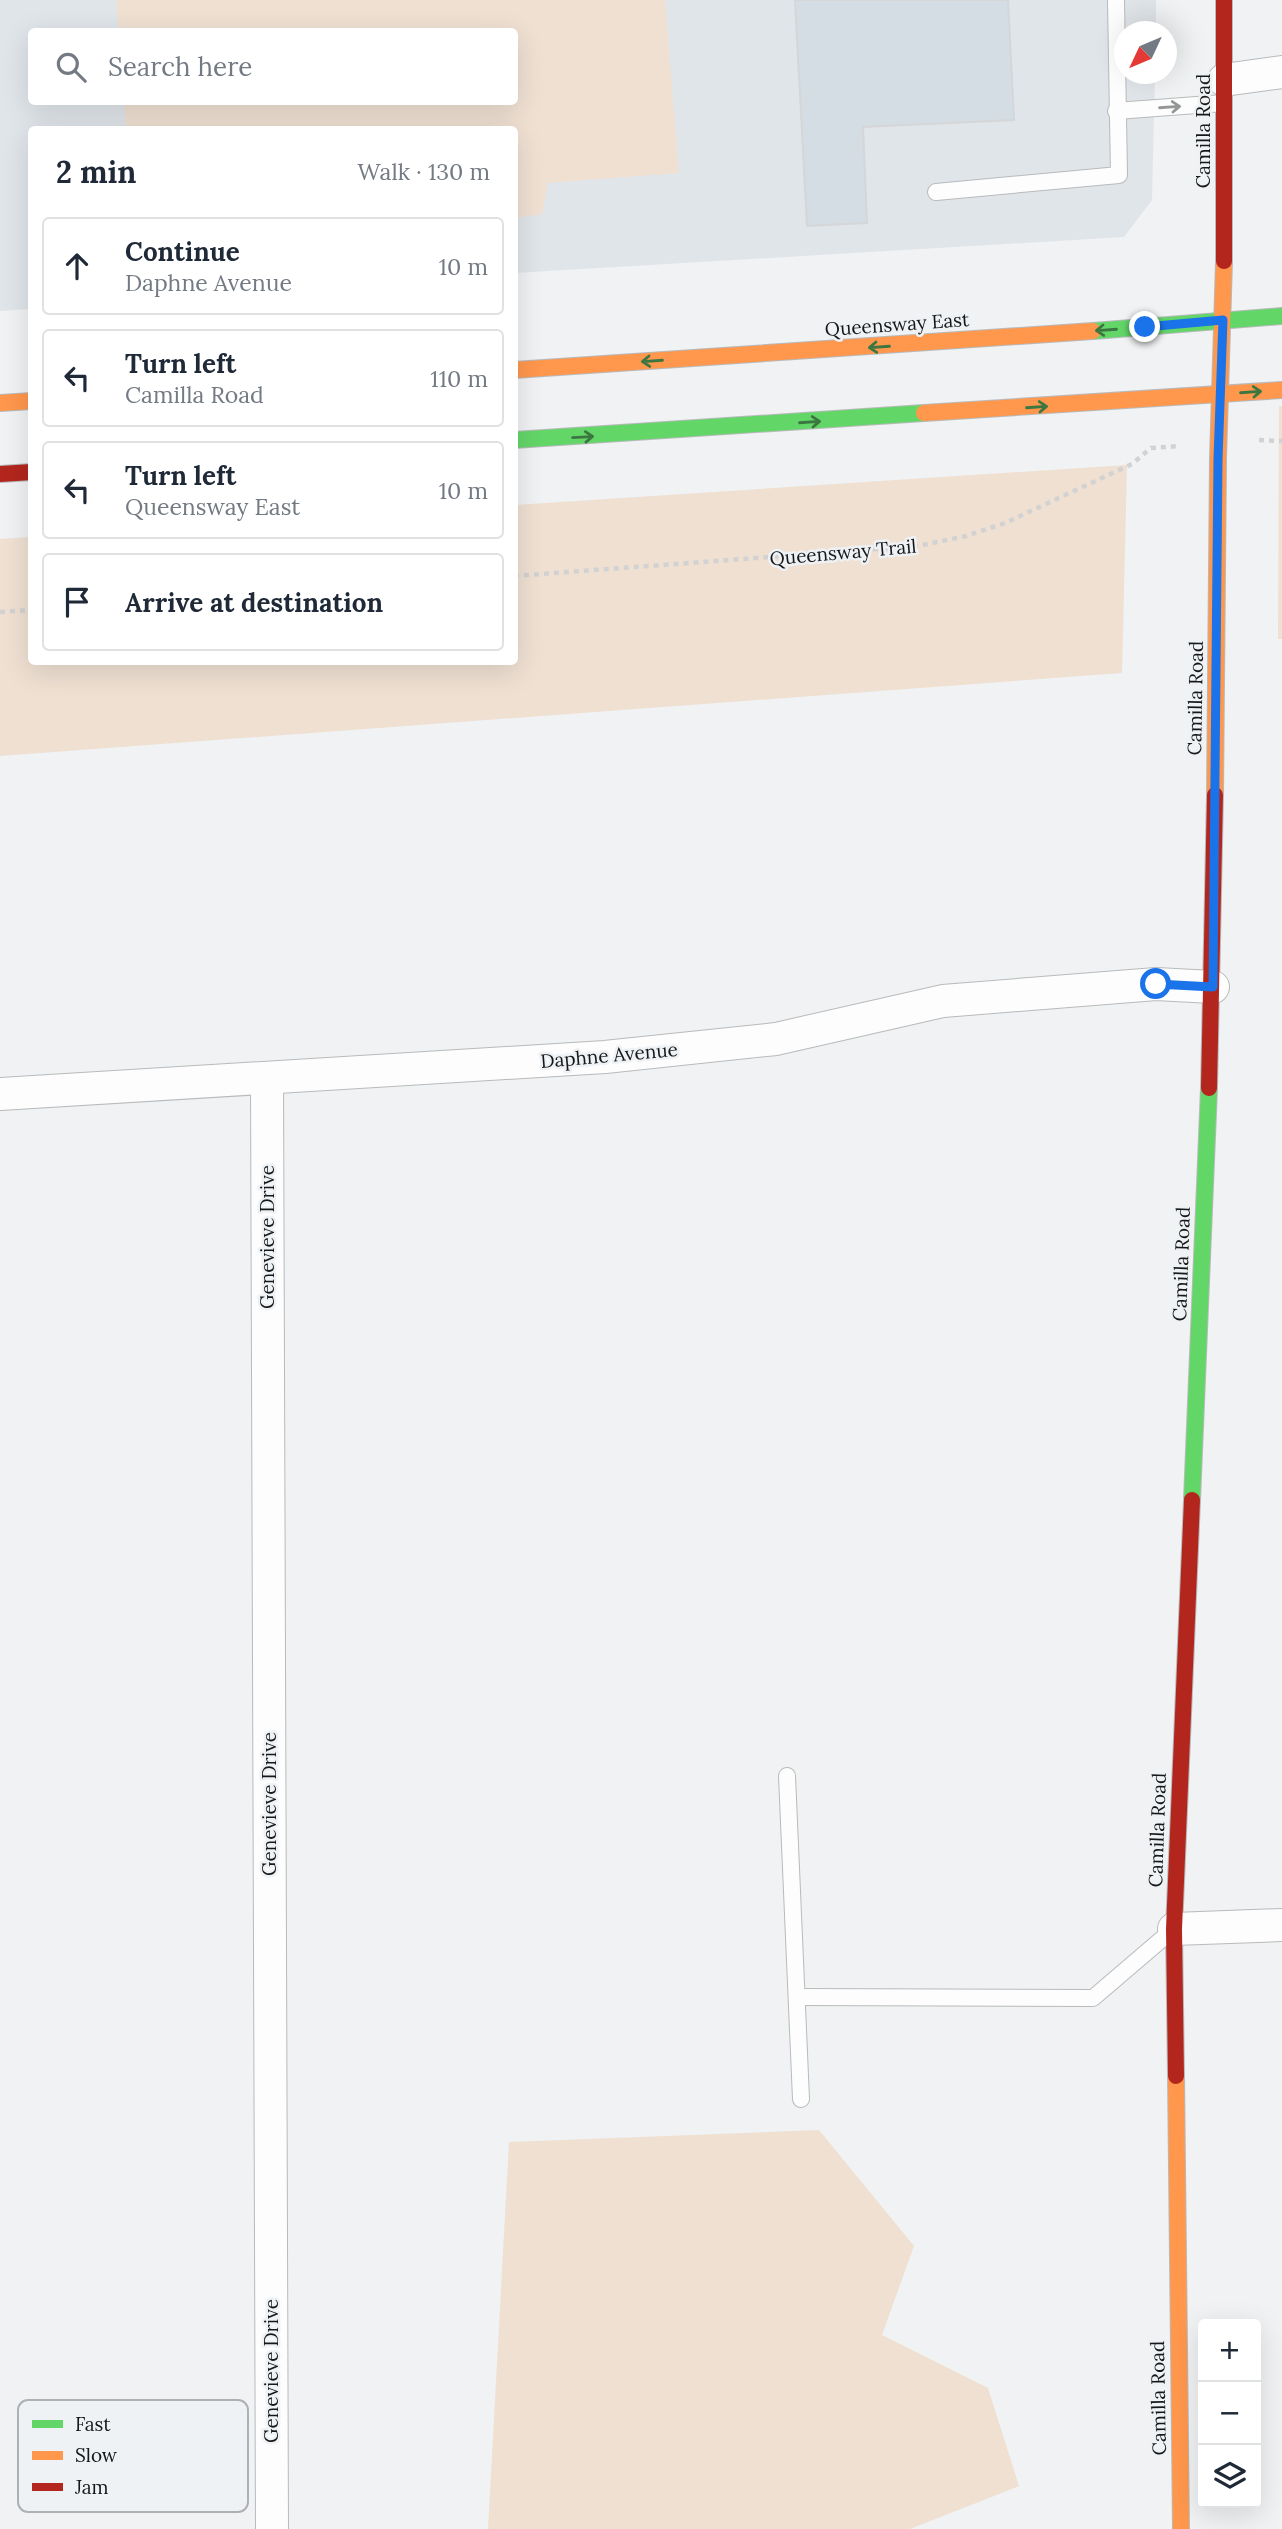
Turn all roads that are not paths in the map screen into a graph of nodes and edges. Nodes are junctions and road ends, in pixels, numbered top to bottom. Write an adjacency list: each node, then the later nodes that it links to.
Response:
1 (1116, 0): 5 (lane)
2 (1224, 0): 4 (street, Camilla Road)
3 (1282, 72): 4 (street)
4 (1224, 91): 5 (lane, one-way to 4); 8 (street, Camilla Road)
5 (1116, 111): 6 (lane)
6 (936, 192)
7 (1282, 316): 8 (street, Queensway East)
8 (1223, 320): 9 (street, Queensway East, one-way to 9); 11 (street, Camilla Road)
9 (518, 370)
10 (1282, 390): 11 (street, one-way to 10)
11 (1220, 394): 14 (street, one-way to 11); 17 (street, Camilla Road)
12 (28, 401): 13 (street)
13 (0, 403)
14 (518, 440)
15 (28, 472): 16 (street)
16 (0, 474)
17 (1213, 987): 18 (street, Daphne Avenue); 22 (street, Camilla Road)
18 (267, 1079): 19 (street, Daphne Avenue); 25 (street, Genevieve Drive)
19 (0, 1094)
20 (787, 1776): 23 (lane)
21 (1282, 1924): 22 (street)
22 (1174, 1929): 23 (lane); 26 (street, Camilla Road)
23 (797, 1997): 24 (lane)
24 (801, 2099)
25 (272, 2529)
26 (1181, 2529)

